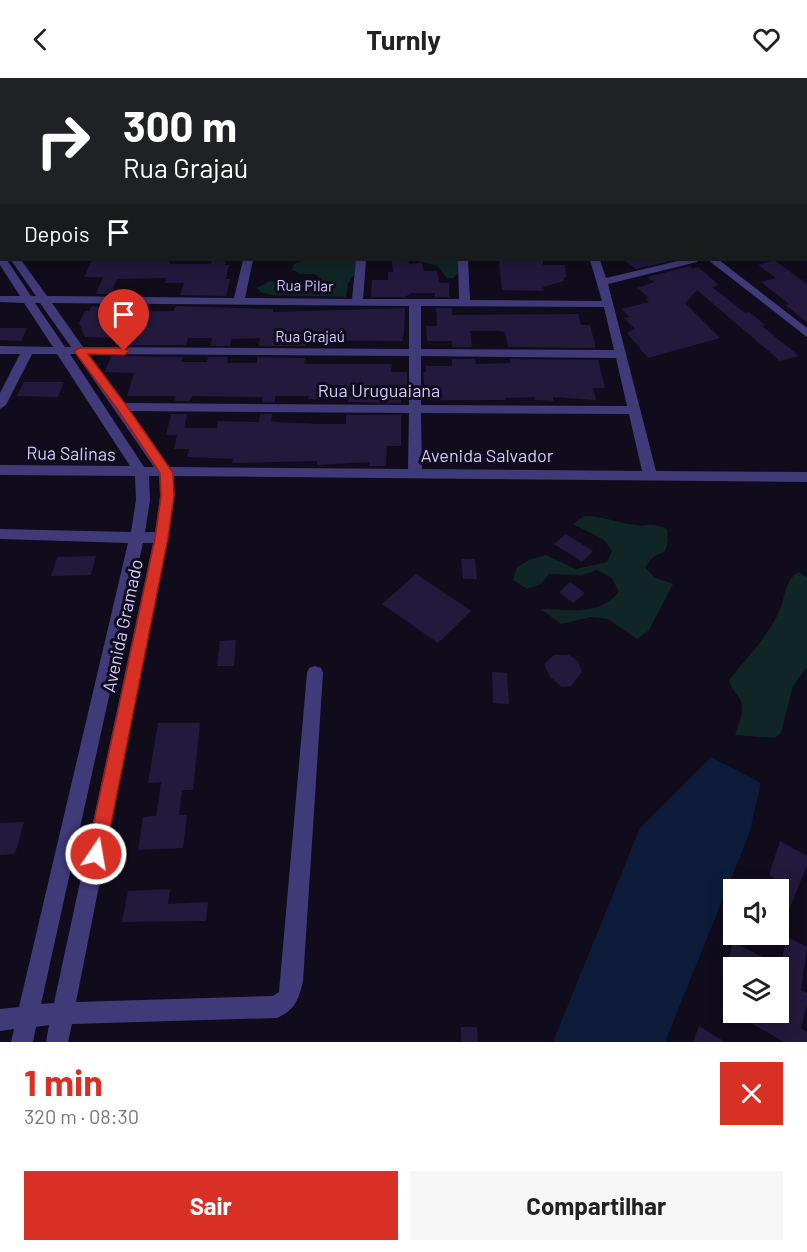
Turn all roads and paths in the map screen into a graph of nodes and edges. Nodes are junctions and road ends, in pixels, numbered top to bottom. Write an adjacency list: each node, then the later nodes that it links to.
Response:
1 (4, 261): 11 (street)
2 (17, 261): 11 (street)
3 (248, 261): 12 (street)
4 (361, 261): 13 (street)
5 (463, 261): 15 (street)
6 (595, 261): 9 (street)
7 (689, 261): 9 (street)
8 (714, 261): 17 (street)
9 (602, 282): 16 (street)
10 (0, 299): 11 (street, Rua Pilar)
11 (37, 299): 12 (street, Rua Pilar); 19 (street); 21 (street)
12 (239, 300): 13 (street, Rua Pilar)
13 (357, 301): 14 (street, Rua Pilar)
14 (415, 302): 15 (street, Rua Pilar); 22 (street)
15 (465, 302): 16 (street, Rua Pilar)
16 (609, 304): 23 (street)
17 (807, 334)
18 (0, 350): 20 (street, Rua Grajaú)
19 (59, 350): 20 (street, Rua Grajaú); 21 (street, Rua Grajaú); 30 (street)
20 (27, 351): 24 (street)
21 (80, 351): 22 (street, Rua Grajaú); 25 (street)
22 (416, 352): 23 (street, Rua Grajaú); 26 (street)
23 (620, 354): 27 (street)
24 (0, 405)
25 (122, 407): 26 (street, Rua Uruguaiana); 29 (street)
26 (417, 410): 27 (street, Rua Uruguaiana); 31 (street)
27 (635, 410): 32 (street)
28 (0, 471): 30 (street, Rua Salinas)
29 (166, 473): 30 (street, Rua Salinas); 31 (street, Avenida Salvador); 36 (street, Avenida Gramado)
30 (142, 474): 35 (street, Avenida Gramado)
31 (415, 475): 32 (street, Avenida Salvador)
32 (650, 476): 33 (street, Avenida Salvador)
33 (807, 477)
34 (0, 534): 35 (street)
35 (137, 537): 36 (street); 39 (street, Avenida Gramado)
36 (161, 538): 38 (street, Avenida Gramado)
37 (315, 672): 38 (street)
38 (63, 1013): 39 (street); 42 (street, Avenida Gramado)
39 (28, 1019): 40 (street); 41 (street, Avenida Gramado)
40 (0, 1020)
41 (22, 1042)
42 (57, 1042)

